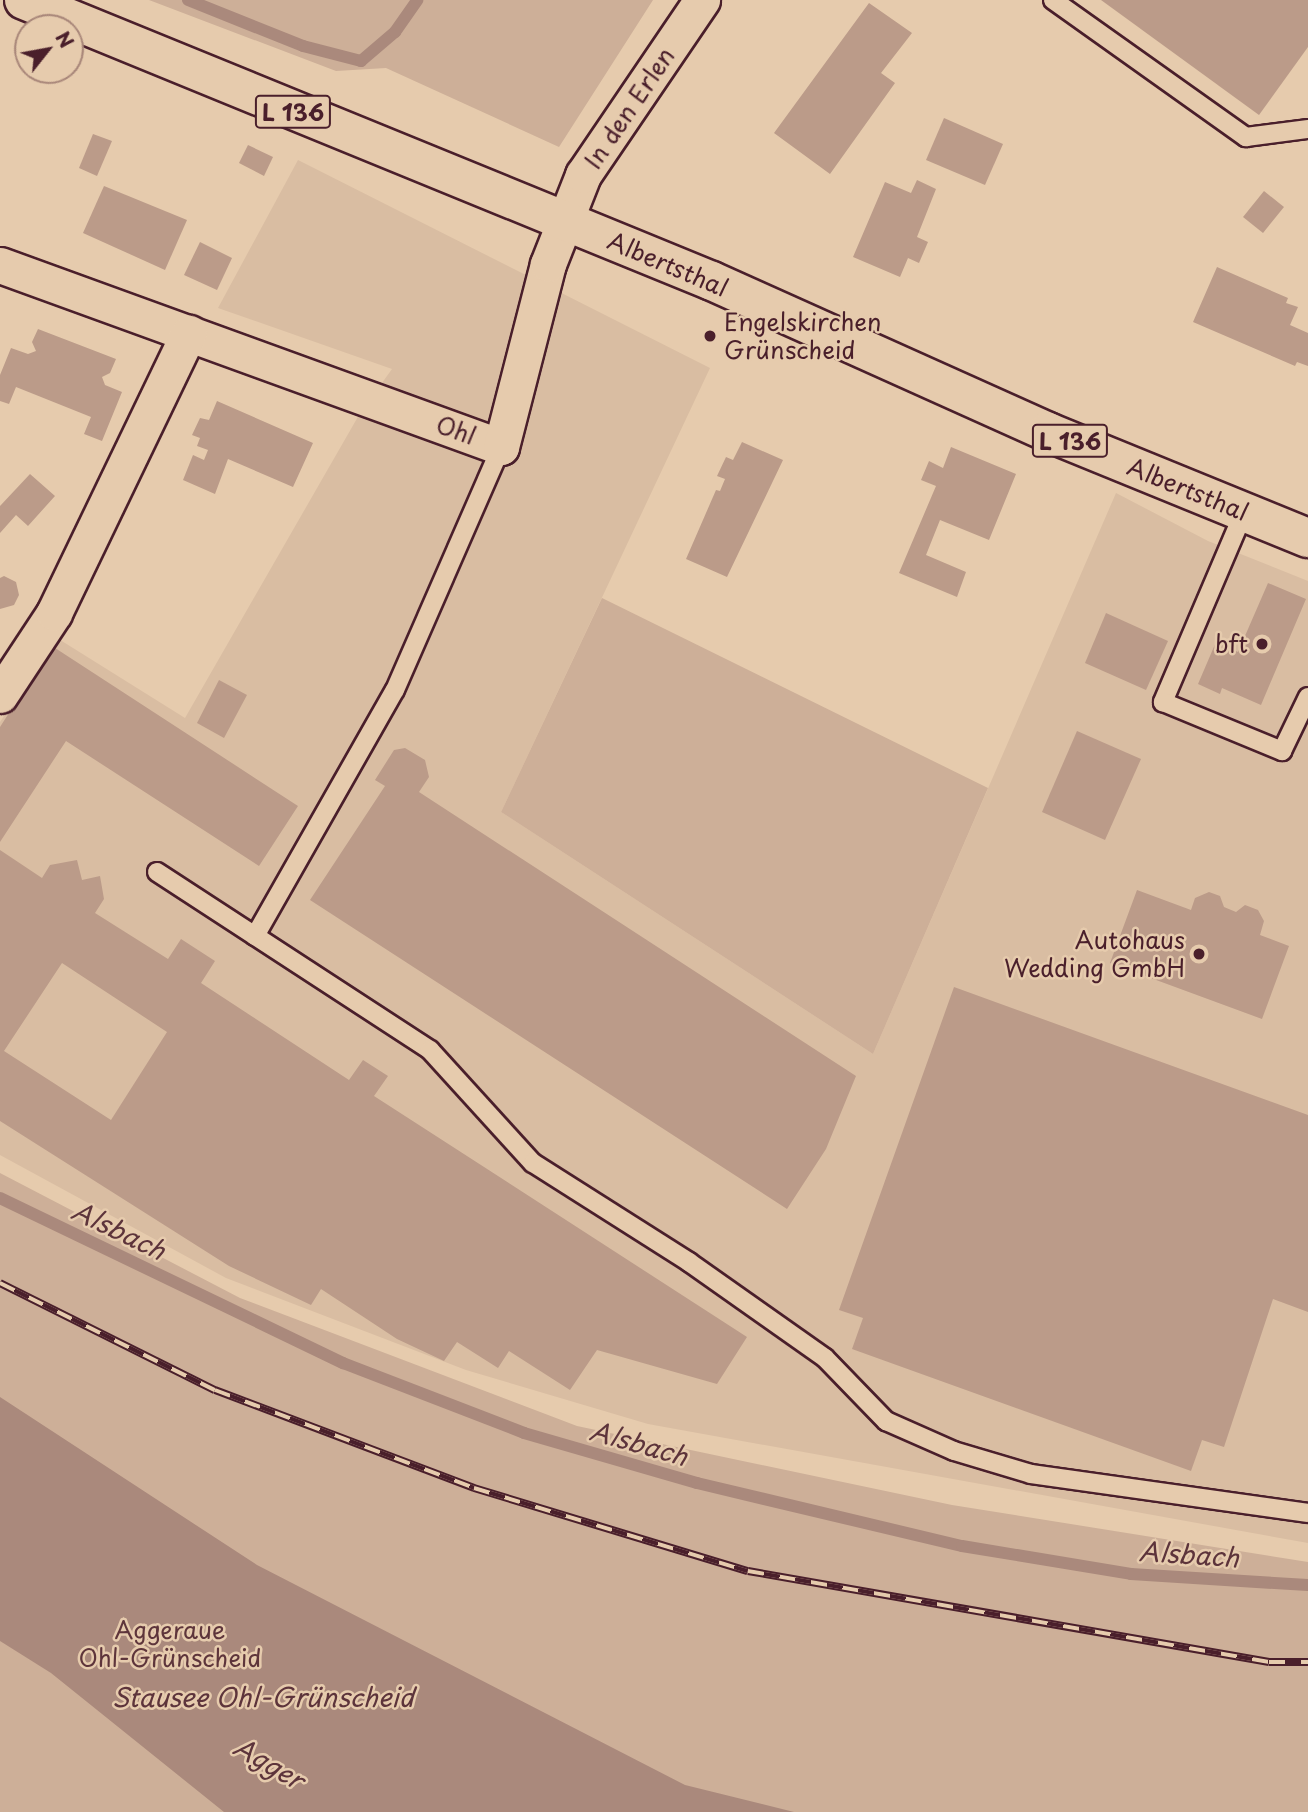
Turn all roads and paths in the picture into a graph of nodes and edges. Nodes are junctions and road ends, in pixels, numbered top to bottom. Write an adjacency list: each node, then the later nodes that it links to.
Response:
1 (24, 0): 5 (main road, Albertsthal / L 136)
2 (702, 0): 5 (street, In den Erlen)
3 (1053, 0): 4 (lane)
4 (1308, 129)
5 (564, 220): 8 (street, Ohl); 9 (main road, Albertsthal / L 136)
6 (0, 265): 7 (street, Ohl)
7 (189, 333): 8 (street, Ohl); 11 (street)
8 (501, 447): 14 (lane)
9 (1244, 512): 10 (main road, Albertsthal / L 136); 12 (lane)
10 (1308, 538)
11 (0, 695)
12 (1308, 697)
13 (158, 872): 14 (lane)
14 (255, 936): 15 (lane)
15 (1308, 1513)

